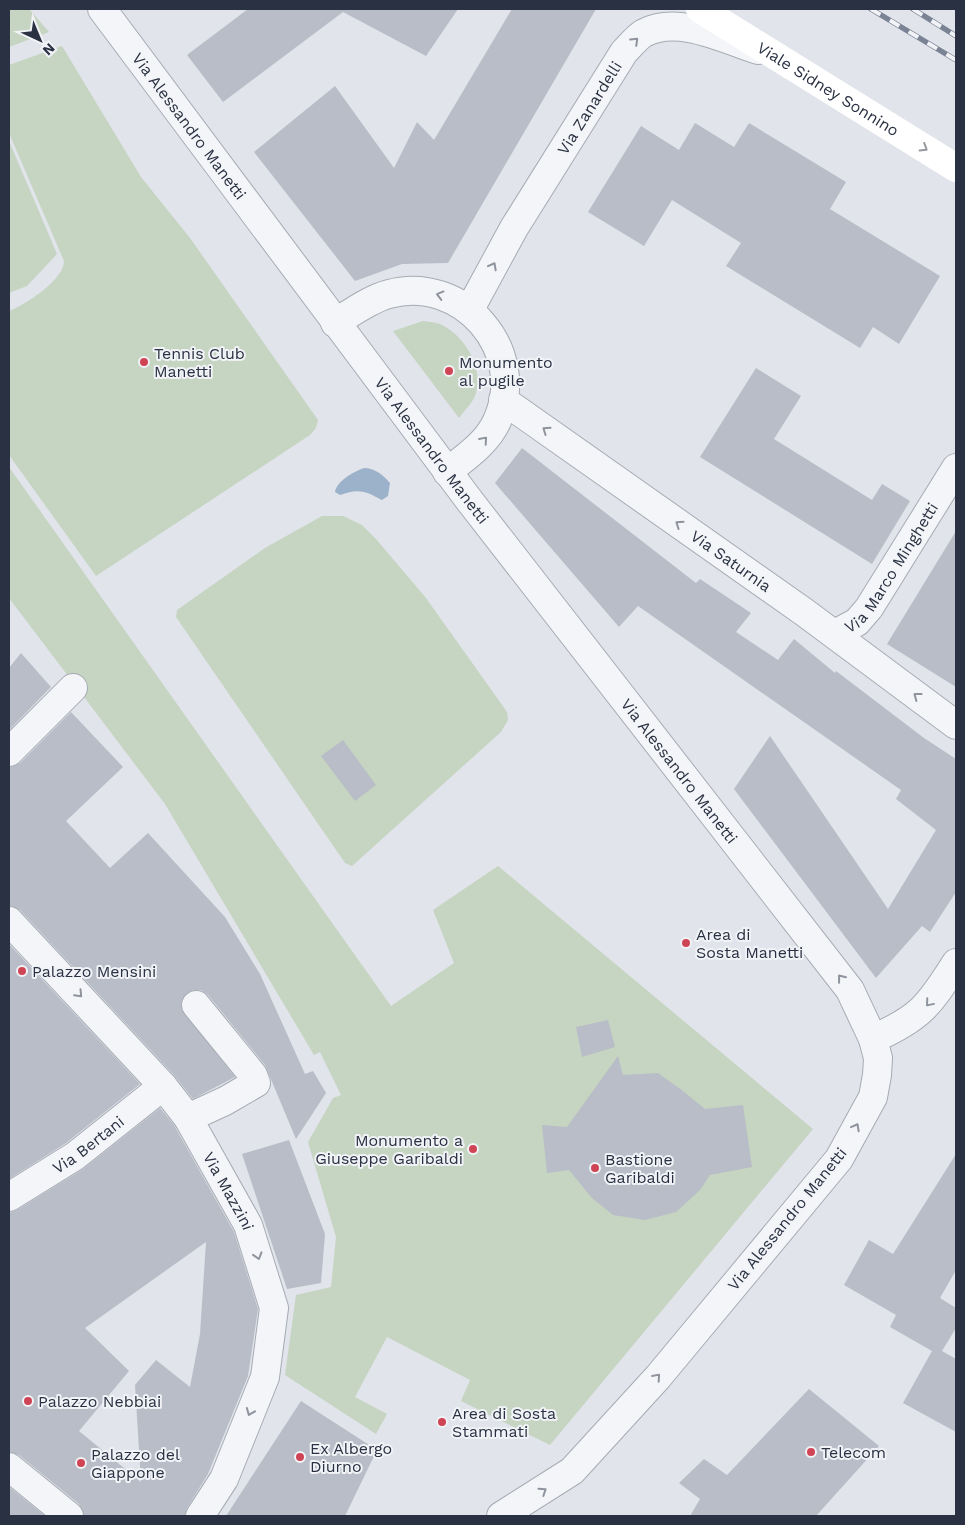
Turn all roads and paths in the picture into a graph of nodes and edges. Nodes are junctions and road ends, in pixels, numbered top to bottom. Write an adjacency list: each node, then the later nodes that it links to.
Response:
1 (102, 9): 6 (street, Via Alessandro Manetti)
2 (700, 9): 3 (street, Viale Sidney Sonnino)
3 (779, 57): 4 (street, Viale Sidney Sonnino, one-way to 4); 5 (street, Via Zanardelli, one-way to 3)
4 (956, 168)
5 (470, 309): 6 (street, one-way to 6); 7 (street)
6 (335, 323): 9 (street, Via Alessandro Manetti)
7 (504, 400): 9 (street, one-way to 7); 10 (street, Via Saturnia, one-way to 7)
8 (956, 468): 10 (street, Via Marco Minghetti)
9 (447, 472): 17 (street, Via Alessandro Manetti, one-way to 9)
10 (835, 634): 12 (street, Via Saturnia, one-way to 10)
11 (73, 688): 13 (street)
12 (956, 725)
13 (9, 752)
14 (9, 921): 18 (street, Via Mazzini, one-way to 18)
15 (956, 963): 17 (street, one-way to 17)
16 (196, 1005): 19 (street)
17 (874, 1039): 24 (street, Via Alessandro Manetti, one-way to 17)
18 (163, 1086): 19 (street, Via Mazzini); 20 (street, Via Bertani)
19 (188, 1118): 23 (street, Via Mazzini, one-way to 23)
20 (9, 1197)
21 (9, 1467): 22 (street)
22 (69, 1516)
23 (200, 1516)
24 (501, 1516)

